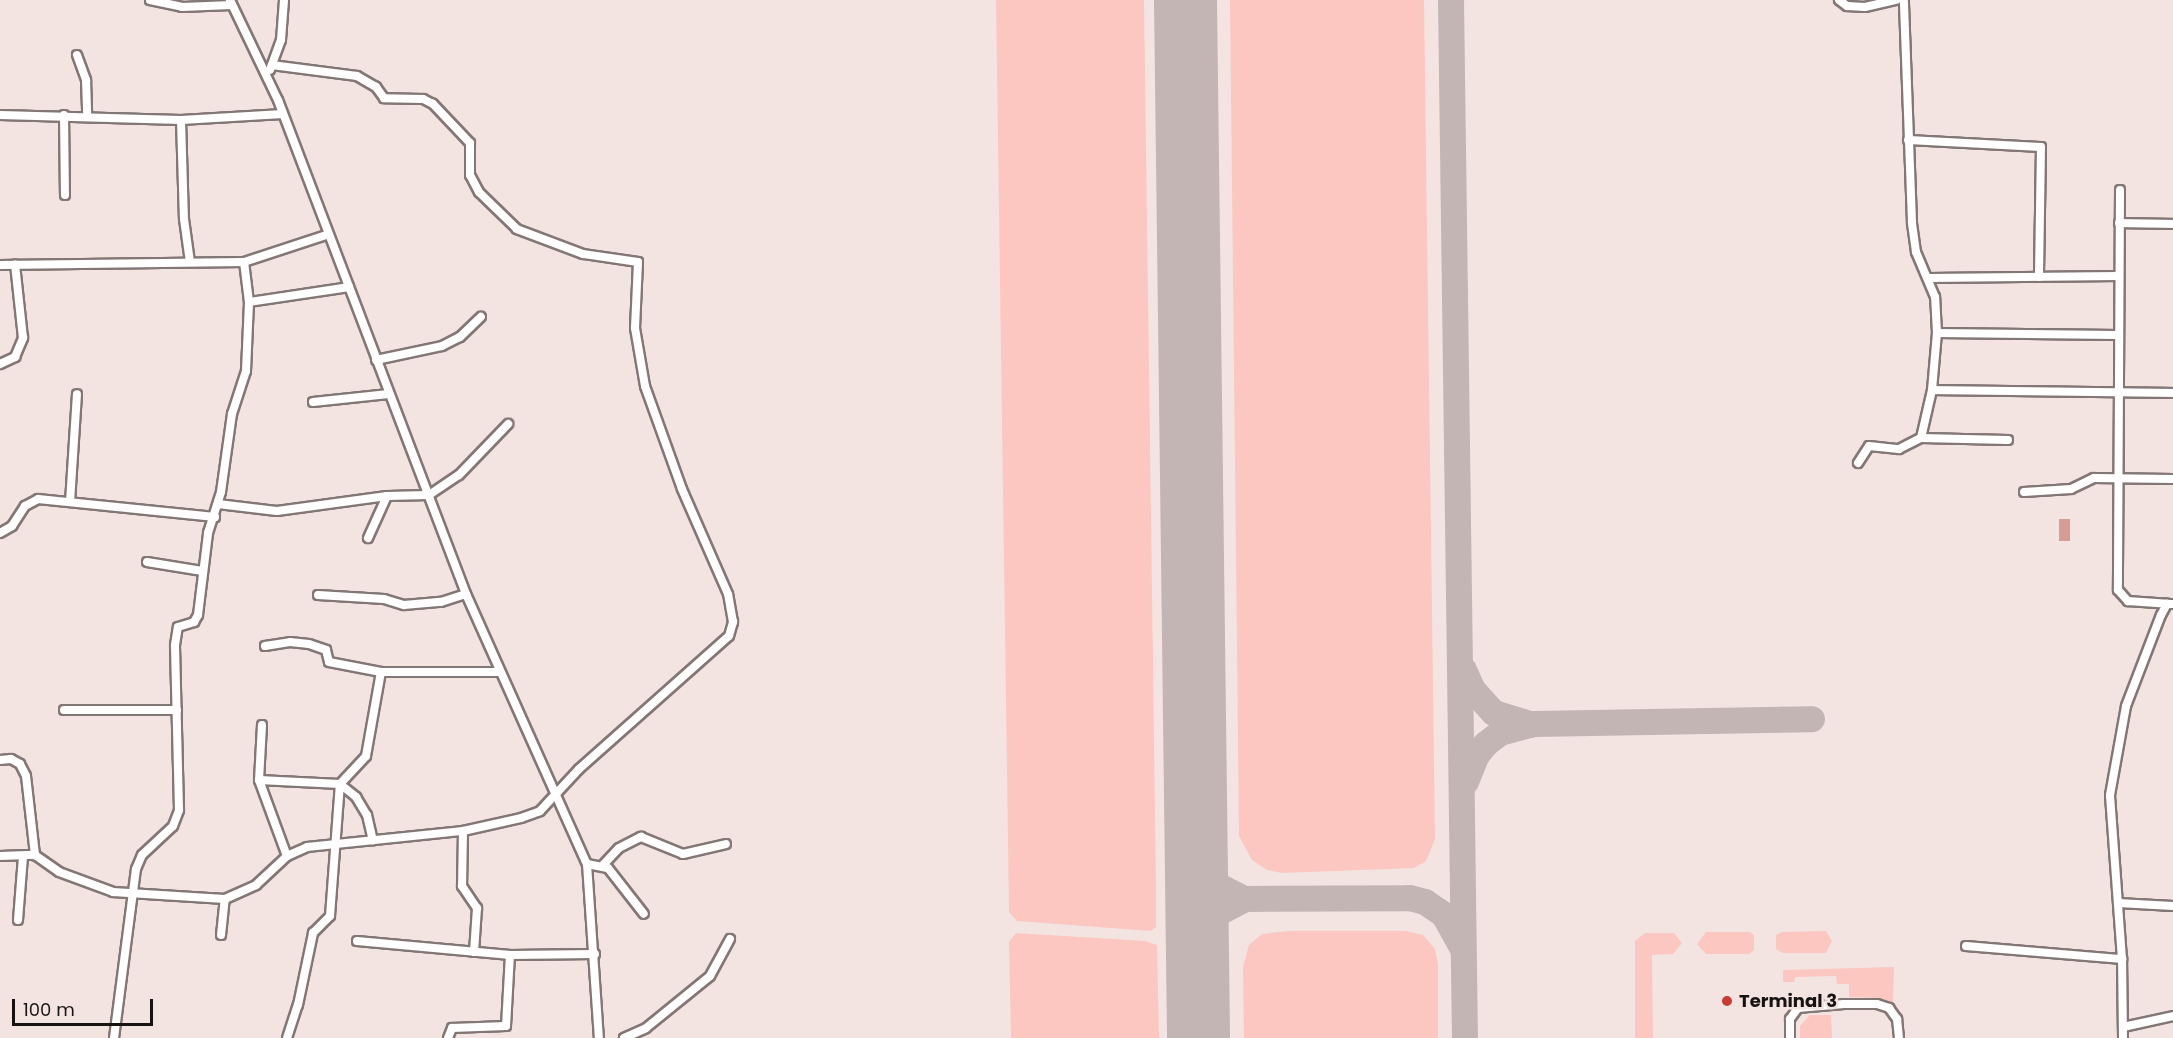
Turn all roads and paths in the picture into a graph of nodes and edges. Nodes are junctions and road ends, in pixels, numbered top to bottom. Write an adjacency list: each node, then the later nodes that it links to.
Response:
1 (150, 0): 6 (street)
2 (284, 0): 8 (street)
3 (1839, 0): 4 (street)
4 (1896, 0)
5 (1904, 0): 15 (street)
6 (231, 3): 9 (street)
7 (77, 55): 13 (street)
8 (272, 65): 9 (street); 69 (street)
9 (268, 77): 10 (street)
10 (283, 114): 14 (street); 20 (street)
11 (0, 115): 12 (street)
12 (64, 116): 13 (street); 17 (street)
13 (87, 117): 14 (street)
14 (181, 120): 21 (street)
15 (1908, 140): 26 (street); 27 (street)
16 (2120, 190): 18 (street)
17 (65, 195)
18 (2119, 223): 19 (street); 25 (street)
19 (2173, 224)
20 (329, 234): 22 (street); 28 (street)
21 (190, 262): 22 (street); 23 (street)
22 (244, 262): 29 (street)
23 (15, 264): 24 (street); 34 (street)
24 (0, 265)
25 (2118, 276): 26 (street); 32 (street)
26 (2039, 277): 27 (street)
27 (1929, 278): 31 (street)
28 (349, 287): 29 (street); 33 (street)
29 (249, 302): 51 (street)
30 (481, 317): 33 (street)
31 (1937, 333): 32 (street); 35 (street)
32 (2117, 335): 39 (street)
33 (376, 360): 38 (street)
34 (0, 364)
35 (1932, 390): 39 (street); 42 (street)
36 (2173, 393): 39 (street)
37 (77, 394): 50 (street)
38 (389, 394): 40 (street); 48 (street)
39 (2118, 394): 45 (street)
40 (314, 402)
41 (508, 424): 48 (street)
42 (1921, 438): 43 (street); 44 (street)
43 (2008, 440)
44 (1858, 464)
45 (2117, 479): 46 (street); 47 (street); 59 (street)
46 (2173, 479)
47 (2024, 492)
48 (429, 495): 49 (street); 57 (street)
49 (387, 496): 51 (street); 54 (street)
50 (70, 502): 52 (street); 53 (street)
51 (218, 504): 52 (street)
52 (215, 517): 56 (street)
53 (0, 533)
54 (368, 538)
55 (147, 562): 56 (street)
56 (202, 571): 64 (street)
57 (466, 594): 58 (street); 62 (street)
58 (318, 595)
59 (2170, 604): 82 (street)
60 (265, 645): 61 (street)
61 (381, 672): 62 (street); 68 (street)
62 (500, 672): 69 (street)
63 (64, 710): 64 (street)
64 (177, 710): 80 (street)
65 (262, 725): 67 (street)
66 (0, 760): 74 (street)
67 (259, 780): 68 (street); 77 (street)
68 (340, 784): 71 (street); 73 (street)
69 (554, 796): 70 (street); 78 (street)
70 (462, 831): 71 (street); 90 (street)
71 (372, 840): 73 (street)
72 (726, 844): 79 (street)
73 (334, 845): 77 (street); 97 (street)
74 (35, 855): 76 (street); 80 (street)
75 (0, 856): 76 (street)
76 (23, 856): 85 (street)
77 (287, 856): 81 (street)
78 (587, 864): 79 (street); 91 (street)
79 (603, 865): 84 (street)
80 (130, 895): 81 (street); 96 (street)
81 (225, 899): 86 (street)
82 (2118, 903): 83 (street); 93 (street)
83 (2173, 906)
84 (644, 914)
85 (18, 920)
86 (221, 935)
87 (730, 939): 100 (street)
88 (357, 941): 90 (street)
89 (1966, 946): 93 (street)
90 (474, 952): 92 (street)
91 (595, 954): 92 (street); 99 (street)
92 (510, 955): 98 (street)
93 (2122, 959): 95 (street)
94 (2173, 1016): 95 (street)
95 (2123, 1027): 103 (street)
96 (114, 1038)
97 (287, 1038)
98 (448, 1038)
99 (599, 1038)
100 (624, 1038)
101 (1790, 1038): 102 (street)
102 (1899, 1038)
103 (2123, 1038)

